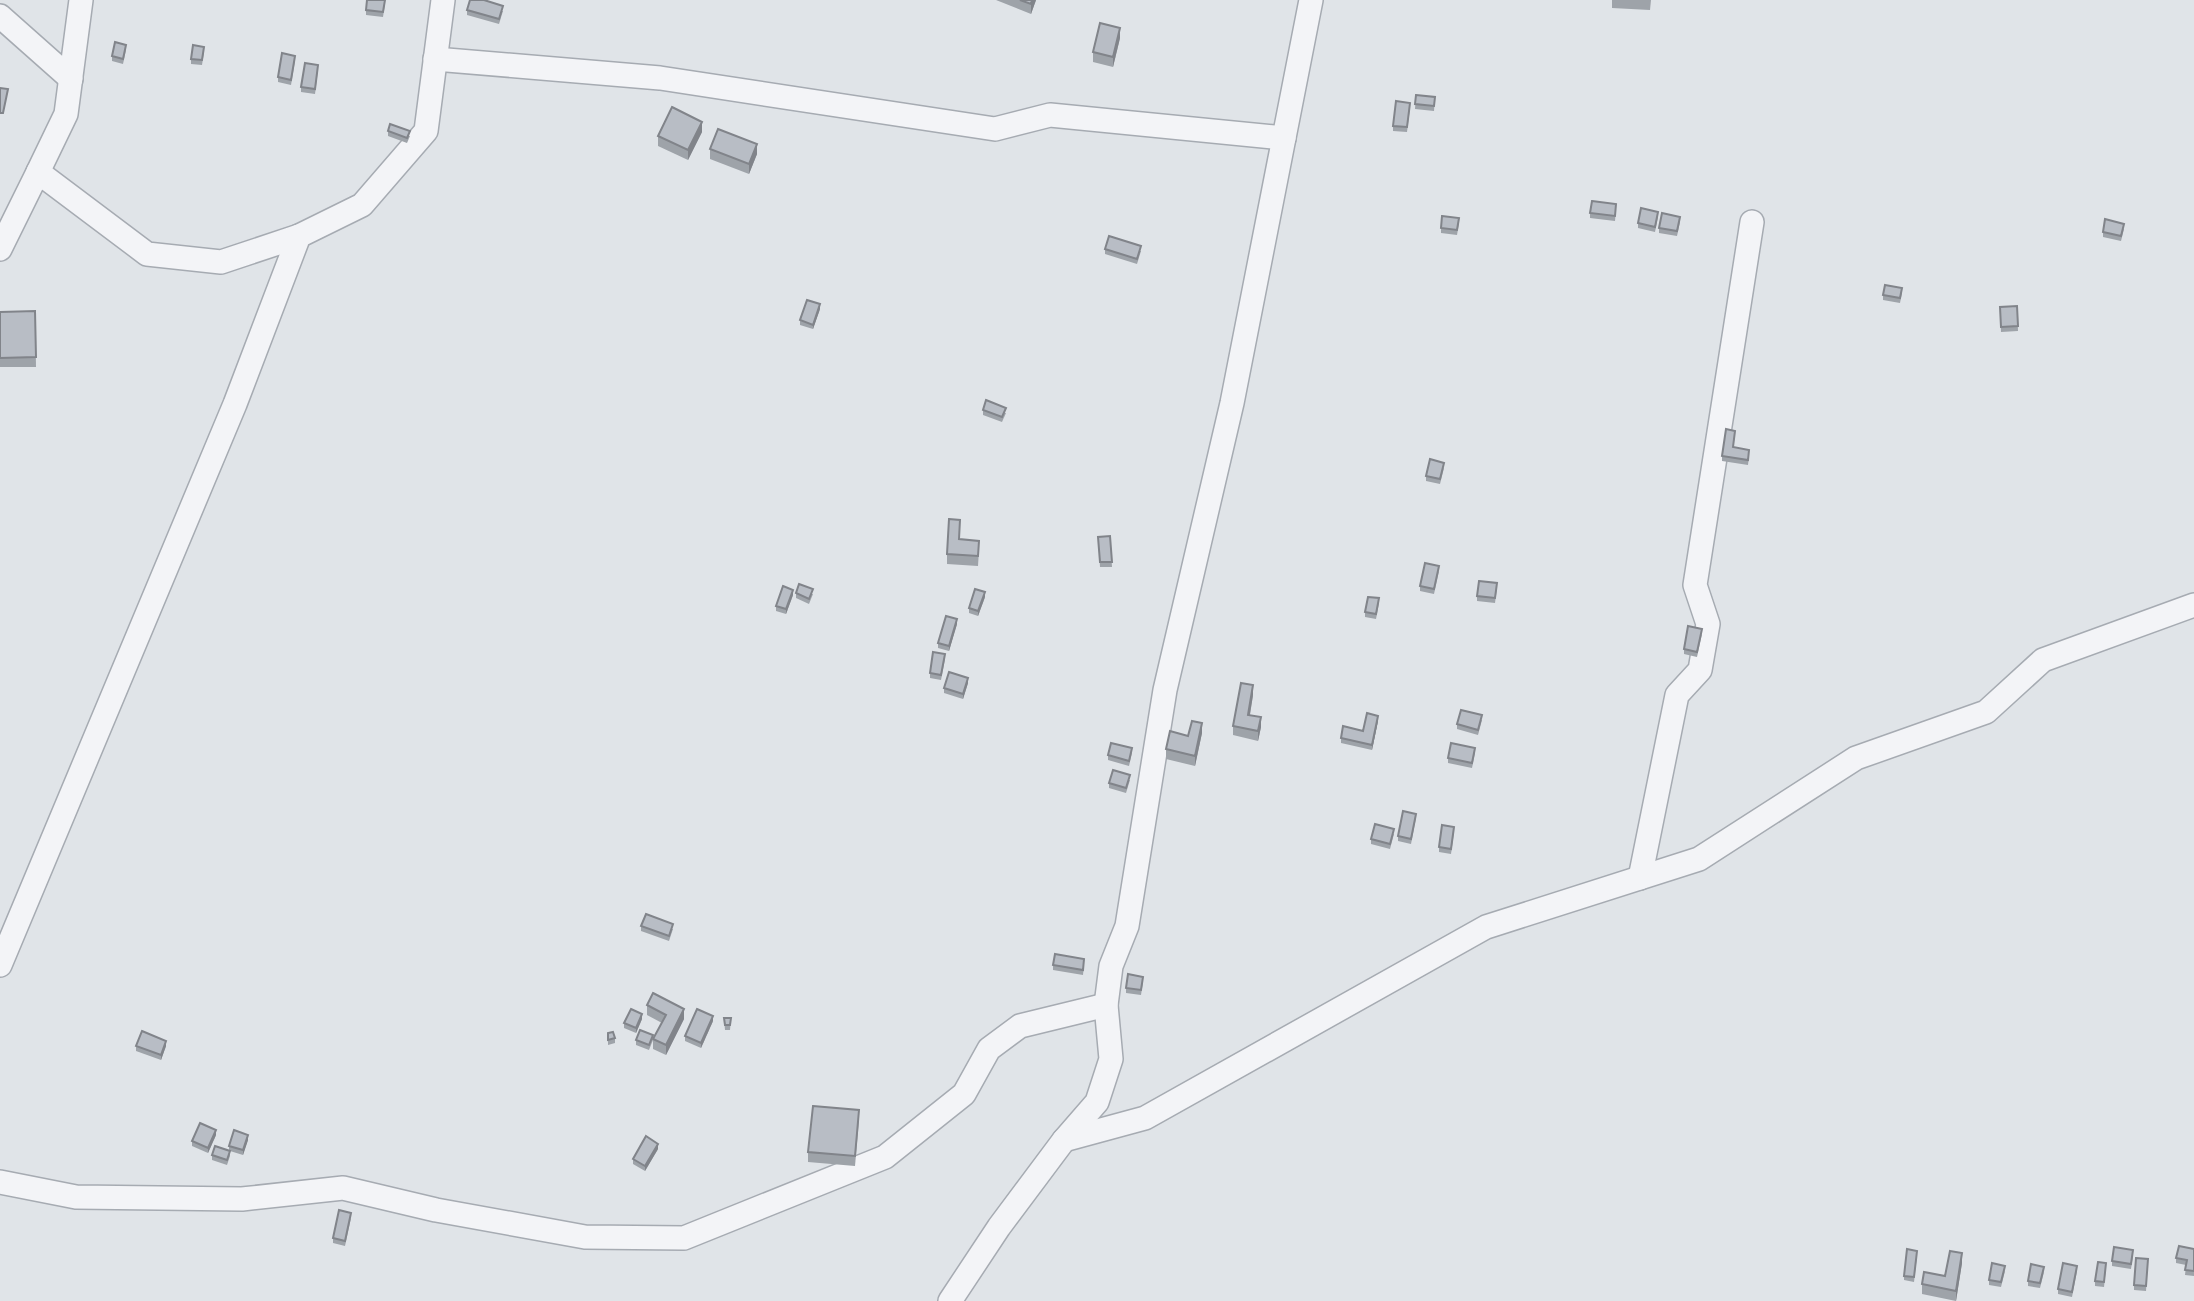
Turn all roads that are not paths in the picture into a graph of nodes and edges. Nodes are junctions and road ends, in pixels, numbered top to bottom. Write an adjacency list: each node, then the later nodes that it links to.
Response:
1 (81, 0): 6 (street)
2 (443, 0): 5 (street)
3 (1311, 0): 7 (street)
4 (0, 16): 6 (street)
5 (435, 59): 7 (street); 10 (street)
6 (71, 79): 8 (street)
7 (1284, 138): 15 (street)
8 (38, 172): 10 (street); 11 (street)
9 (1752, 222): 13 (street)
10 (299, 236): 14 (street)
11 (0, 249)
12 (2194, 605): 13 (street)
13 (1640, 878): 16 (street)
14 (0, 965)
15 (1106, 1005): 16 (street); 17 (street)
16 (1063, 1140): 18 (street)
17 (0, 1182)
18 (950, 1301)

